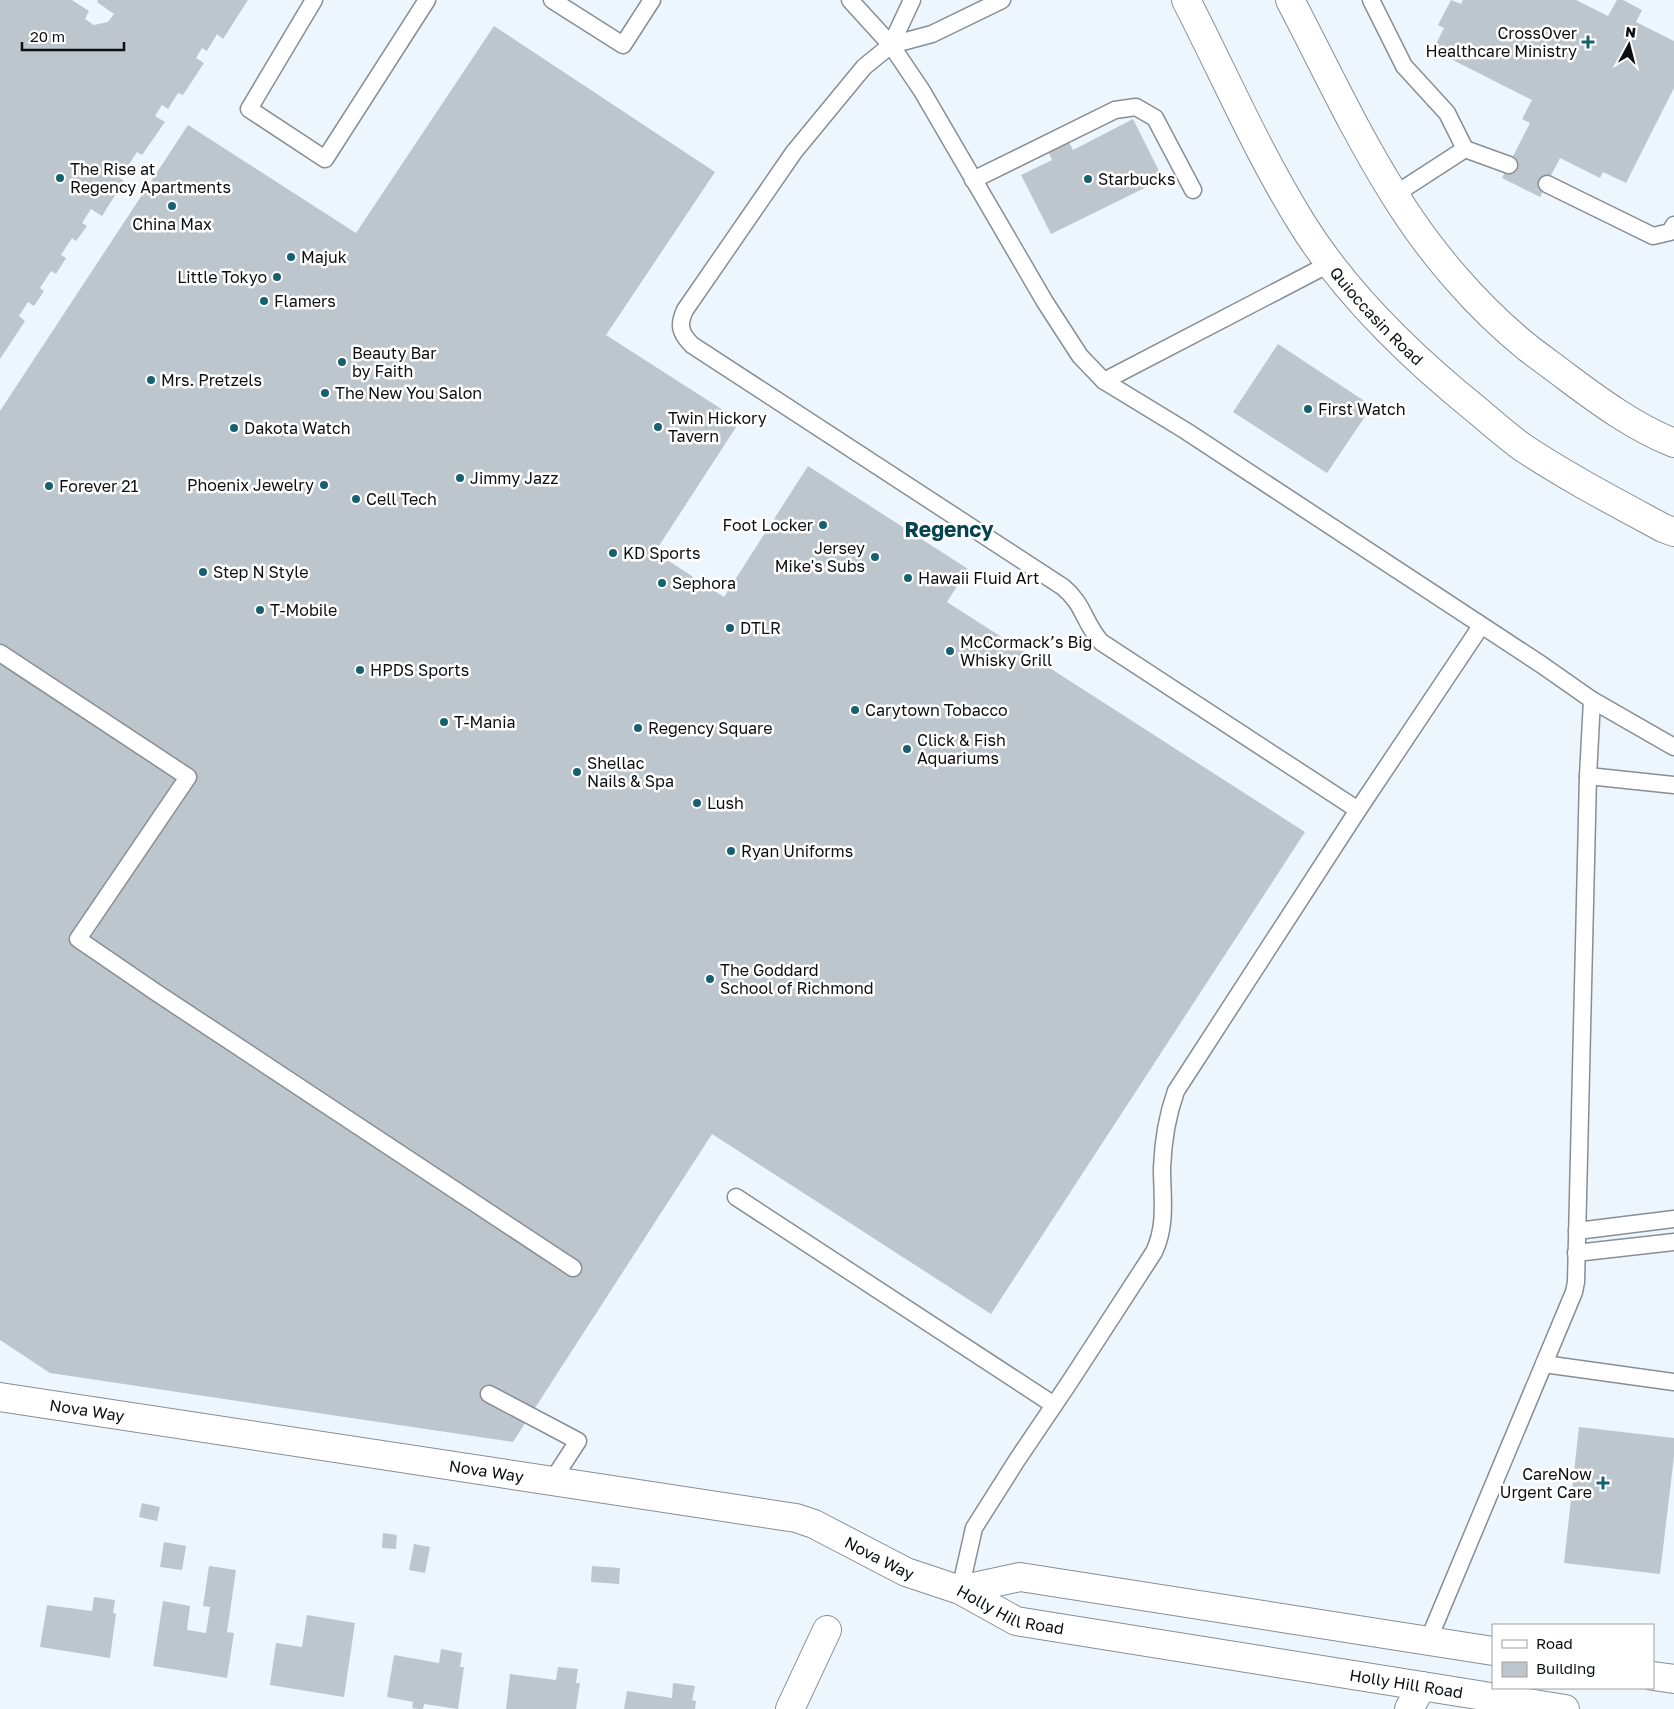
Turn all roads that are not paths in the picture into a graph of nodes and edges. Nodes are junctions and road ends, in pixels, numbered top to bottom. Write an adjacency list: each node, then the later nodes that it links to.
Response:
1 (314, 0): 2 (lane)
2 (427, 0)
3 (552, 0): 4 (lane)
4 (652, 0)
5 (850, 0): 11 (lane)
6 (912, 0): 11 (lane)
7 (1002, 0): 11 (lane)
8 (1186, 0): 19 (street, Quioccasin Road)
9 (1290, 0): 17 (street)
10 (1376, 3): 12 (lane)
11 (891, 45): 14 (lane); 29 (lane)
12 (1465, 149): 13 (lane); 17 (lane)
13 (1509, 165)
14 (973, 180): 16 (lane); 20 (lane)
15 (1547, 184): 18 (lane)
16 (1193, 190)
17 (1394, 195): 21 (street)
18 (1674, 225)
19 (1329, 264): 20 (lane); 22 (street, Quioccasin Road)
20 (1104, 381): 23 (lane)
21 (1671, 436)
22 (1674, 532)
23 (1481, 626): 25 (lane); 29 (lane)
24 (0, 653): 35 (lane)
25 (1592, 700): 26 (lane); 27 (lane)
26 (1674, 746)
27 (1588, 776): 28 (lane); 32 (lane)
28 (1674, 785)
29 (1358, 810): 40 (lane)
30 (736, 1197): 40 (lane)
31 (1674, 1219): 32 (lane)
32 (1577, 1231): 34 (lane)
33 (1674, 1242): 34 (lane)
34 (1576, 1253): 36 (lane)
35 (573, 1268)
36 (1544, 1364): 37 (lane); 44 (lane)
37 (1674, 1382)
38 (488, 1394): 41 (lane)
39 (0, 1397): 41 (street, Nova Way)
40 (1054, 1405): 42 (lane)
41 (552, 1481): 42 (street, Nova Way)
42 (960, 1590): 44 (street, Holly Hill Road); 48 (street, Holly Hill Road)
43 (827, 1630): 49 (street)
44 (1428, 1641): 45 (street, Holly Hill Road)
45 (1492, 1651)
46 (1654, 1676): 47 (street)
47 (1674, 1680)
48 (1415, 1698): 50 (street, Holly Hill Road)
49 (790, 1709)
50 (1565, 1709)

